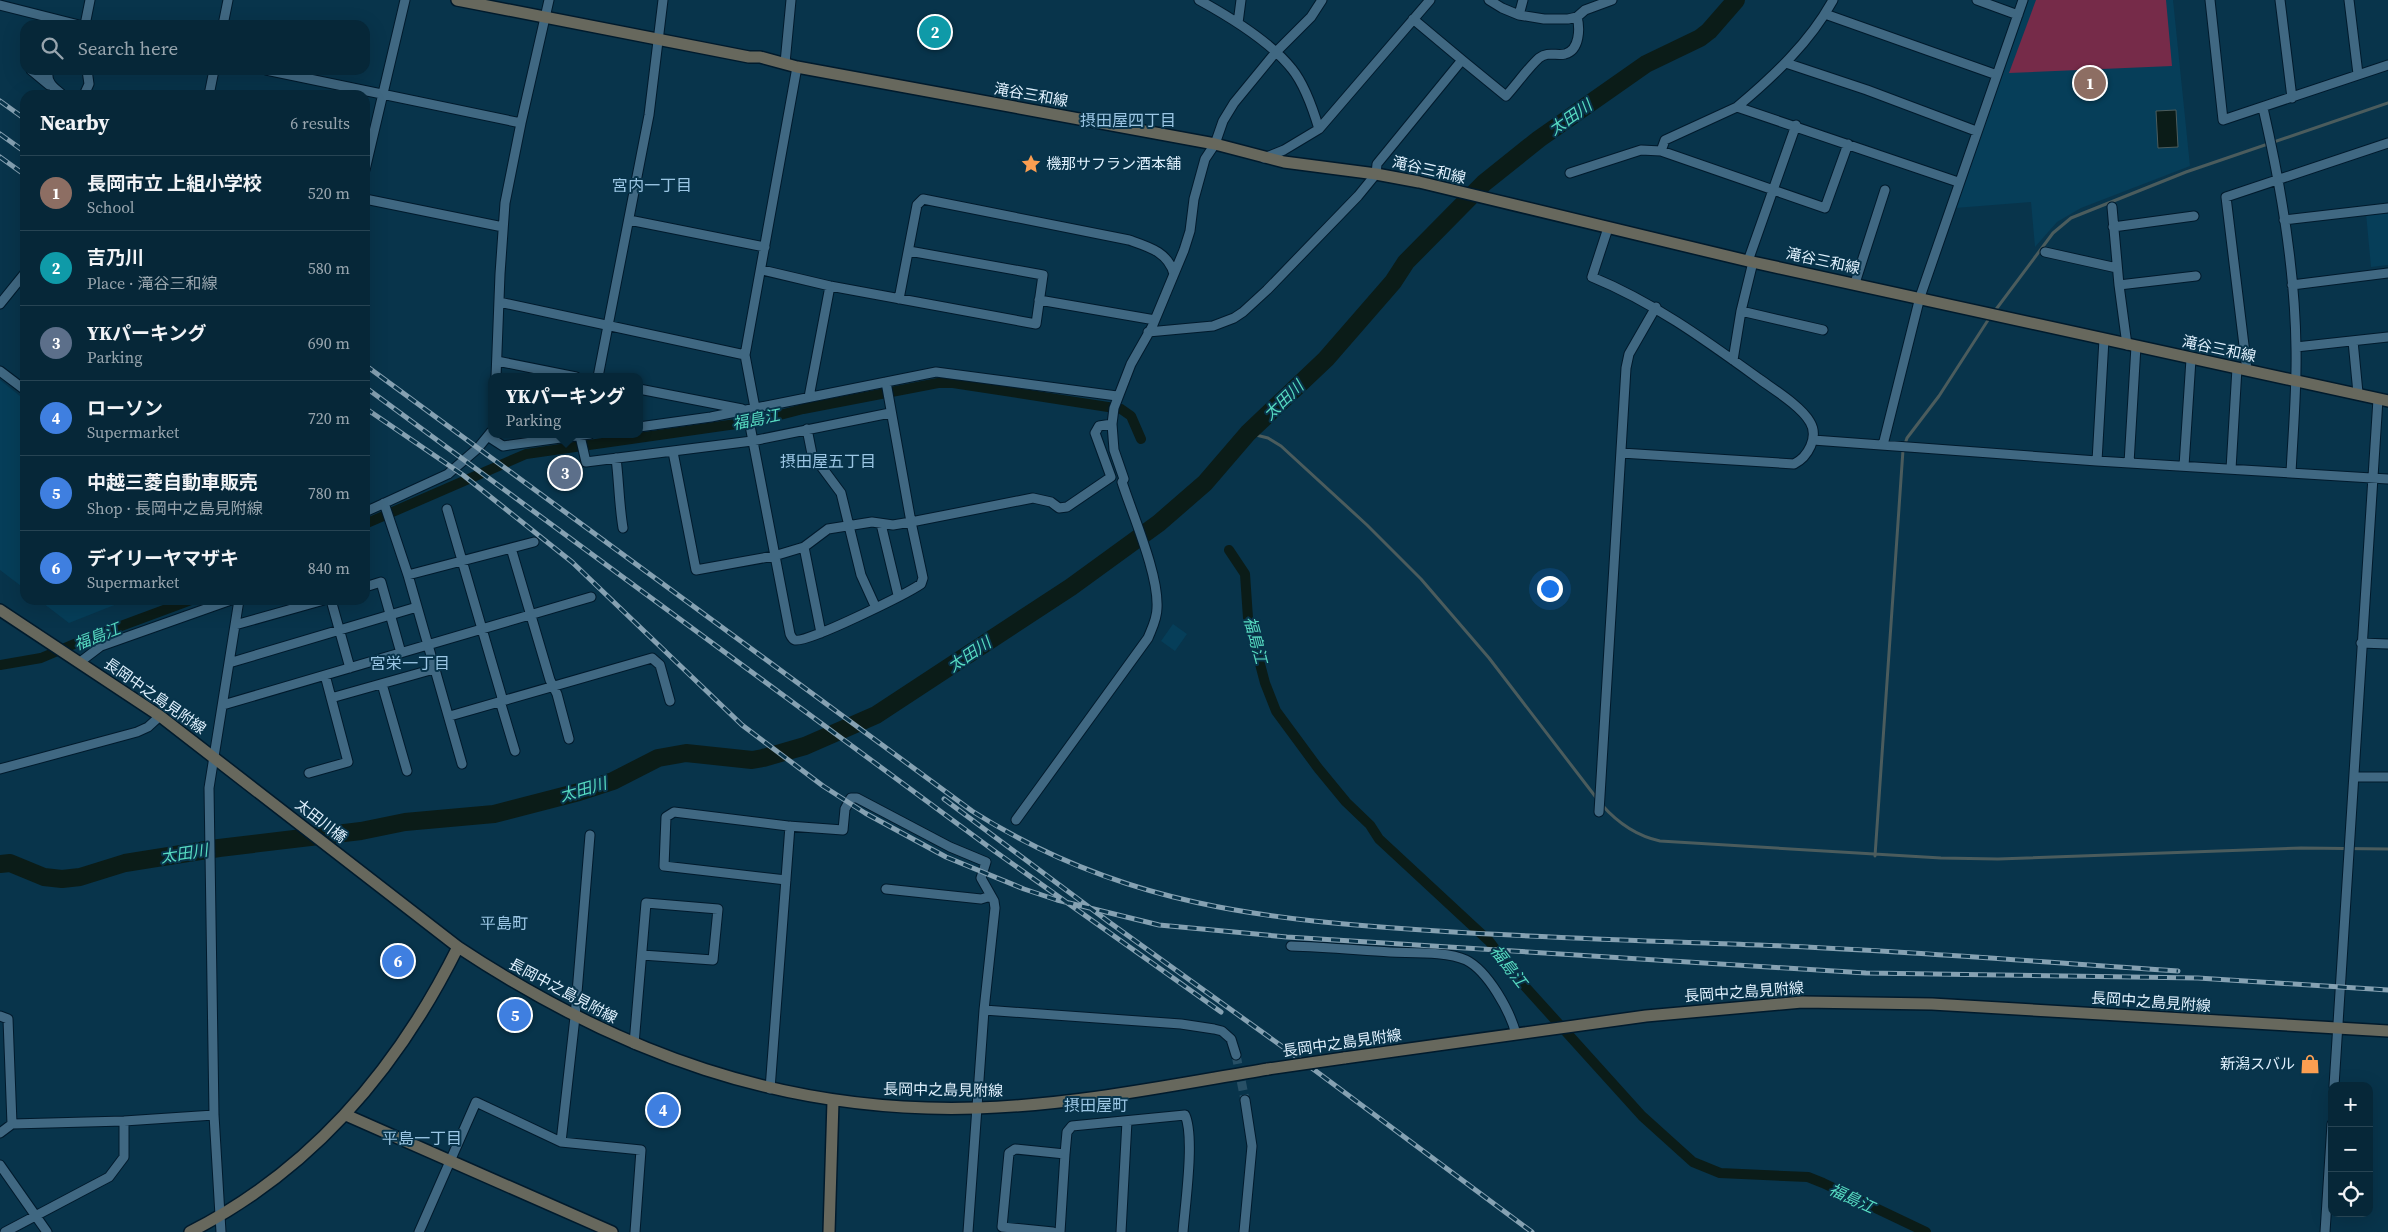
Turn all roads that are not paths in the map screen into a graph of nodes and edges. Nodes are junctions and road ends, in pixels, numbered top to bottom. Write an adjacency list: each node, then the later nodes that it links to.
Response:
1 (90, 0): 31 (street)
2 (228, 0): 32 (street)
3 (405, 0): 54 (street)
4 (457, 0): 27 (main road, 滝谷三和線)
5 (549, 0): 27 (street)
6 (663, 0): 34 (street)
7 (791, 0): 37 (street)
8 (1199, 0): 33 (street)
9 (1241, 0): 33 (street)
10 (1322, 0): 35 (street)
11 (1430, 0): 29 (street)
12 (1489, 0): 25 (street)
13 (1523, 0): 25 (street)
14 (1586, 0): 23 (street)
15 (1612, 0): 23 (street)
16 (1832, 0): 24 (street)
17 (1977, 0): 26 (street)
18 (2023, 0): 26 (street)
19 (2210, 0): 57 (street)
20 (2280, 0): 55 (street)
21 (2349, 0): 41 (street)
22 (0, 6): 30 (street)
23 (1585, 10): 28 (street)
24 (1825, 14): 38 (street); 47 (street)
25 (1519, 15): 28 (street)
26 (2018, 15): 47 (street)
27 (544, 17): 34 (main road, 滝谷三和線); 58 (street)
28 (1576, 17): 36 (street)
29 (1413, 19): 36 (street); 60 (street)
30 (58, 20)
31 (86, 20)
32 (224, 20)
33 (1238, 23): 35 (street)
34 (658, 39): 37 (main road, 滝谷三和線); 78 (street)
35 (1275, 53): 60 (street); 63 (street)
36 (1462, 60): 69 (street)
37 (785, 63): 40 (main road, 滝谷三和線)
38 (1786, 63): 56 (street); 61 (street)
39 (2388, 65): 41 (street)
40 (797, 67): 63 (main road, 滝谷三和線); 83 (street)
41 (2358, 74): 55 (street)
42 (37, 75): 48 (street)
43 (48, 75): 48 (street)
44 (88, 75): 50 (street)
45 (213, 75): 51 (street)
46 (290, 75): 52 (street)
47 (1997, 75): 61 (street)
48 (51, 86): 49 (street)
49 (57, 90)
50 (86, 90)
51 (210, 90)
52 (363, 90)
53 (370, 92): 54 (street)
54 (382, 94): 58 (street); 65 (street)
55 (2292, 98): 57 (street)
56 (1737, 107): 59 (street); 66 (street)
57 (2263, 108): 70 (street)
58 (521, 123): 80 (street)
59 (1796, 125): 64 (street); 73 (street)
60 (1319, 129): 67 (street)
61 (1976, 131): 71 (street)
62 (2388, 143): 70 (street)
63 (1215, 144): 67 (main road, 滝谷三和線); 90 (street)
64 (1848, 144): 71 (street); 73 (street)
65 (370, 148)
66 (1661, 151): 68 (street); 73 (street)
67 (1264, 158): 69 (main road, 滝谷三和線)
68 (1570, 173)
69 (1376, 174): 82 (main road, 滝谷三和線); 107 (street)
70 (2279, 180): 79 (street); 117 (street)
71 (1958, 182): 97 (street)
72 (1884, 190): 93 (street)
73 (1774, 191): 86 (street)
74 (370, 200): 80 (street)
75 (2112, 207): 81 (street)
76 (2388, 208): 79 (street)
77 (2194, 216): 81 (street)
78 (629, 220): 83 (street); 105 (street)
79 (2284, 220): 94 (street)
80 (503, 227): 100 (street)
81 (2112, 227): 87 (street)
82 (1608, 228): 86 (main road, 滝谷三和線); 102 (street)
83 (765, 247): 88 (street)
84 (909, 250): 90 (street); 98 (street); 99 (street)
85 (2045, 252): 87 (street)
86 (1750, 261): 93 (main road, 滝谷三和線); 103 (street)
87 (2117, 268): 95 (street)
88 (762, 270): 96 (street); 113 (street)
89 (2388, 273): 94 (street)
90 (1174, 274): 104 (street)
91 (2196, 276): 95 (street)
92 (20, 279): 101 (street)
93 (1855, 284): 97 (main road, 滝谷三和線)
94 (2292, 284): 112 (street)
95 (2119, 285): 111 (street)
96 (830, 286): 98 (street); 127 (street)
97 (1920, 297): 109 (main road, 滝谷三和線); 141 (street)
98 (899, 299): 99 (street)
99 (1039, 300): 104 (street)
100 (499, 302): 105 (street); 115 (street)
101 (0, 304)
102 (1656, 307): 116 (street); 143 (street)
103 (1741, 311): 106 (street); 116 (street)
104 (1154, 320): 107 (street)
105 (608, 326): 113 (street); 121 (street)
106 (1822, 330)
107 (1148, 332): 128 (street)
108 (2388, 337): 110 (street)
109 (2104, 339): 111 (main road, 滝谷三和線); 145 (street)
110 (2352, 341): 112 (street); 126 (street)
111 (2132, 345): 114 (main road, 滝谷三和線); 146 (street)
112 (2296, 347): 122 (street)
113 (745, 355): 130 (street)
114 (2191, 358): 117 (main road, 滝谷三和線); 147 (street)
115 (497, 360): 119 (street); 120 (street)
116 (1733, 360): 140 (street)
117 (2242, 369): 122 (main road, 滝谷三和線); 148 (street)
118 (0, 371): 124 (street)
119 (496, 373)
120 (557, 373)
121 (599, 373)
122 (2296, 381): 126 (main road, 滝谷三和線); 149 (street)
123 (886, 385): 127 (street); 128 (street); 131 (street)
124 (20, 386)
125 (643, 390): 130 (street)
126 (2358, 393): 129 (main road, 滝谷三和線)
127 (809, 397): 130 (street)
128 (1116, 398): 132 (street)
129 (2383, 400): 150 (street)
130 (750, 411): 133 (street); 139 (street)
131 (890, 413): 134 (street); 155 (street)
132 (1112, 420): 155 (street); 209 (street)
133 (643, 426)
134 (807, 428): 139 (street); 157 (street)
135 (488, 437): 152 (street)
136 (494, 438): 137 (street)
137 (569, 438)
138 (585, 438): 144 (street)
139 (752, 438): 142 (street); 162 (street)
140 (1813, 440): 141 (street); 143 (street)
141 (1883, 445): 145 (street)
142 (673, 452): 144 (street); 162 (street)
143 (1621, 454): 208 (street)
144 (616, 458): 158 (street)
145 (2097, 462): 146 (street)
146 (2129, 463): 147 (street)
147 (2184, 466): 148 (street)
148 (2231, 469): 149 (street)
149 (2291, 473): 150 (street)
150 (2373, 478): 151 (street); 181 (street)
151 (2388, 479)
152 (385, 505): 154 (street); 164 (street)
153 (447, 509): 163 (street)
154 (370, 510)
155 (911, 522): 156 (street); 166 (street)
156 (882, 524): 157 (street); 166 (street)
157 (849, 526): 160 (street); 173 (street)
158 (623, 528)
159 (534, 542): 161 (street)
160 (804, 547): 162 (street); 180 (street)
161 (511, 548): 163 (street); 176 (street)
162 (774, 556): 180 (street)
163 (463, 561): 164 (street); 178 (street)
164 (408, 575): 172 (street)
165 (370, 585): 175 (street)
166 (898, 595): 173 (street)
167 (591, 597): 176 (street)
168 (217, 605): 185 (street)
169 (238, 605): 177 (street)
170 (306, 605): 177 (street)
171 (332, 605): 179 (street)
172 (417, 607): 175 (street); 183 (street)
173 (876, 608): 180 (street)
174 (0, 610): 185 (main road, 長岡中之島見附線)
175 (390, 615): 179 (street); 184 (street)
176 (530, 615): 178 (street); 191 (street)
177 (235, 625): 186 (street)
178 (482, 629): 183 (street); 193 (street)
179 (340, 631): 186 (street); 187 (street)
180 (821, 633)
181 (2361, 642): 182 (street); 205 (street)
182 (2388, 644)
183 (428, 645): 184 (street); 188 (street)
184 (401, 653): 187 (street)
185 (80, 662): 196 (main road, 長岡中之島見附線)
186 (229, 663): 195 (street)
187 (350, 668): 189 (street)
188 (434, 669): 190 (street); 197 (street)
189 (325, 675): 192 (street); 195 (street)
190 (382, 684): 192 (street); 203 (street)
191 (553, 686): 193 (street); 194 (street); 198 (street)
192 (331, 698): 204 (street)
193 (501, 701): 197 (street); 199 (street)
194 (670, 701)
195 (222, 705): 200 (street)
196 (160, 716): 200 (main road, 長岡中之島見附線); 202 (street)
197 (450, 716): 201 (street)
198 (569, 739)
199 (515, 751)
200 (214, 757): 207 (main road, 長岡中之島見附線); 232 (street)
201 (462, 764)
202 (0, 769)
203 (407, 771)
204 (308, 773)
205 (2354, 777): 206 (street); 222 (street)
206 (2388, 777)
207 (264, 795): 212 (main road, 太田川橋)
208 (1599, 812)
209 (1016, 820)
210 (790, 826): 213 (street); 213 (street); 215 (street)
211 (590, 836): 221 (street)
212 (359, 871): 217 (main road, 長岡中之島見附線)
213 (786, 880): 228 (street)
214 (886, 889): 215 (street)
215 (991, 896): 219 (street)
216 (1291, 946): 224 (street)
217 (458, 947): 221 (main road, 長岡中之島見附線); 233 (main road)
218 (642, 955): 218 (street); 225 (street)
219 (984, 1010): 226 (street); 231 (street)
220 (0, 1016): 236 (street)
221 (575, 1017): 225 (main road, 長岡中之島見附線); 239 (street)
222 (2338, 1028): 223 (main road, 長岡中之島見附線); 224 (main road, 長岡中之島見附線); 227 (street)
223 (2388, 1031)
224 (1516, 1034): 231 (main road, 長岡中之島見附線, bridge)
225 (634, 1044): 228 (main road, 長岡中之島見附線)
226 (1236, 1055)
227 (2334, 1082)
228 (770, 1089): 230 (main road, 長岡中之島見附線)
229 (1245, 1100): 258 (street)
230 (833, 1101): 231 (main road, 長岡中之島見附線); 252 (main road)
231 (977, 1108): 253 (street)
232 (214, 1115): 234 (street); 244 (street)
233 (346, 1115): 241 (main road); 244 (main road)
234 (124, 1121): 236 (street); 243 (street)
235 (1127, 1121): 240 (street); 256 (street); 257 (street)
236 (12, 1124): 238 (street)
237 (2332, 1127): 259 (street)
238 (0, 1133)
239 (561, 1142): 241 (street); 251 (street)
240 (1065, 1154): 254 (street); 255 (street)
241 (450, 1160): 249 (street); 250 (main road)
242 (0, 1165): 243 (street)
243 (36, 1216): 245 (street); 246 (street)
244 (220, 1217): 247 (main road); 248 (street)
245 (5, 1232)
246 (47, 1232)
247 (190, 1232)
248 (221, 1232)
249 (419, 1232)
250 (612, 1232)
251 (635, 1232)
252 (829, 1232)
253 (968, 1232)
254 (1053, 1232)
255 (1060, 1232)
256 (1121, 1232)
257 (1183, 1232)
258 (1244, 1232)
259 (2325, 1232)

